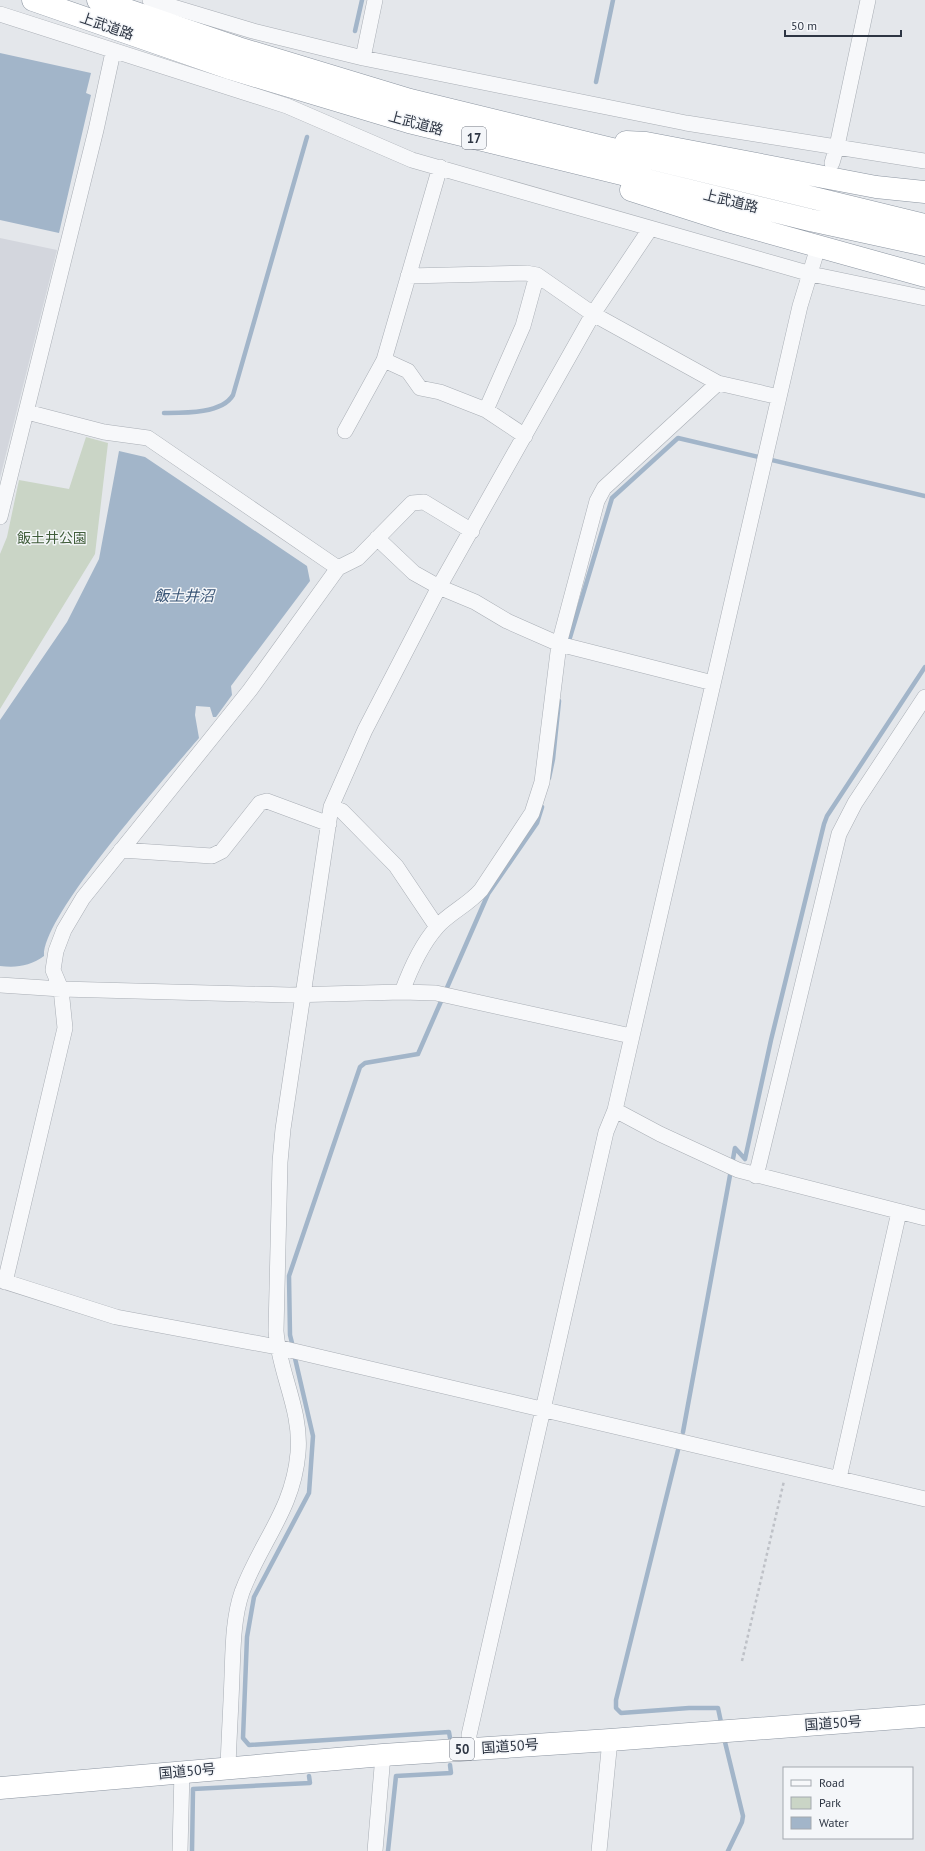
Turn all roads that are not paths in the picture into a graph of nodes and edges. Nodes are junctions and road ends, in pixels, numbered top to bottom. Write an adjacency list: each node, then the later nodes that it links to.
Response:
1 (33, 0): 9 (highway, 上武道路 / 17)
2 (98, 0): 10 (highway, 上武道路 / 17)
3 (150, 0): 8 (street)
4 (375, 0): 8 (street)
5 (868, 0): 11 (street)
6 (0, 14): 7 (street)
7 (113, 52): 14 (street); 30 (street)
8 (362, 58): 11 (street)
9 (443, 131): 18 (highway, 上武道路 / 17); 23 (highway)
10 (567, 139): 15 (highway); 16 (highway, 上武道路 / 17)
11 (838, 146): 12 (street); 13 (street)
12 (925, 161)
13 (832, 163)
14 (440, 167): 17 (street); 22 (street)
15 (925, 192)
16 (925, 225)
17 (650, 229): 20 (street); 25 (street)
18 (925, 245)
19 (816, 257): 20 (street)
20 (812, 274): 24 (street); 28 (street)
21 (537, 275): 22 (street); 25 (street); 29 (street)
22 (408, 276): 26 (street)
23 (925, 276)
24 (925, 298)
25 (593, 314): 27 (street); 32 (street)
26 (384, 360): 29 (street); 31 (street)
27 (718, 383): 28 (street); 38 (street)
28 (779, 397): 39 (street)
29 (486, 410): 32 (street)
30 (27, 412): 33 (street); 36 (street)
31 (344, 431)
32 (526, 436): 34 (street)
33 (0, 517)
34 (472, 531): 35 (street); 37 (street)
35 (377, 538): 36 (street); 37 (street)
36 (338, 568): 43 (street)
37 (439, 587): 38 (street); 41 (street)
38 (559, 644): 39 (street); 44 (street)
39 (713, 682): 49 (street)
40 (925, 697): 51 (street)
41 (331, 808): 42 (street); 44 (street)
42 (329, 824): 43 (street); 48 (street)
43 (121, 850): 46 (street)
44 (437, 927): 47 (street)
45 (0, 985): 46 (street)
46 (61, 989): 48 (street); 54 (street)
47 (402, 992): 48 (street); 49 (street)
48 (303, 993): 55 (street)
49 (631, 1036): 50 (street)
50 (615, 1110): 51 (street); 56 (street)
51 (756, 1176): 52 (street)
52 (899, 1212): 53 (street); 57 (street)
53 (925, 1218)
54 (2, 1281): 55 (street)
55 (277, 1347): 56 (street); 63 (street)
56 (542, 1408): 57 (street); 61 (street)
57 (839, 1478): 58 (street)
58 (925, 1499)
59 (925, 1716): 60 (highway, 国道50号 / 50)
60 (610, 1740): 61 (highway, 国道50号 / 50); 68 (street)
61 (469, 1749): 62 (highway, 国道50号 / 50)
62 (383, 1755): 63 (highway, 国道50号 / 50); 67 (street)
63 (228, 1767): 64 (highway, 国道50号 / 50)
64 (182, 1771): 65 (highway, 国道50号 / 50); 66 (street)
65 (0, 1788)
66 (180, 1851)
67 (375, 1851)
68 (599, 1851)

